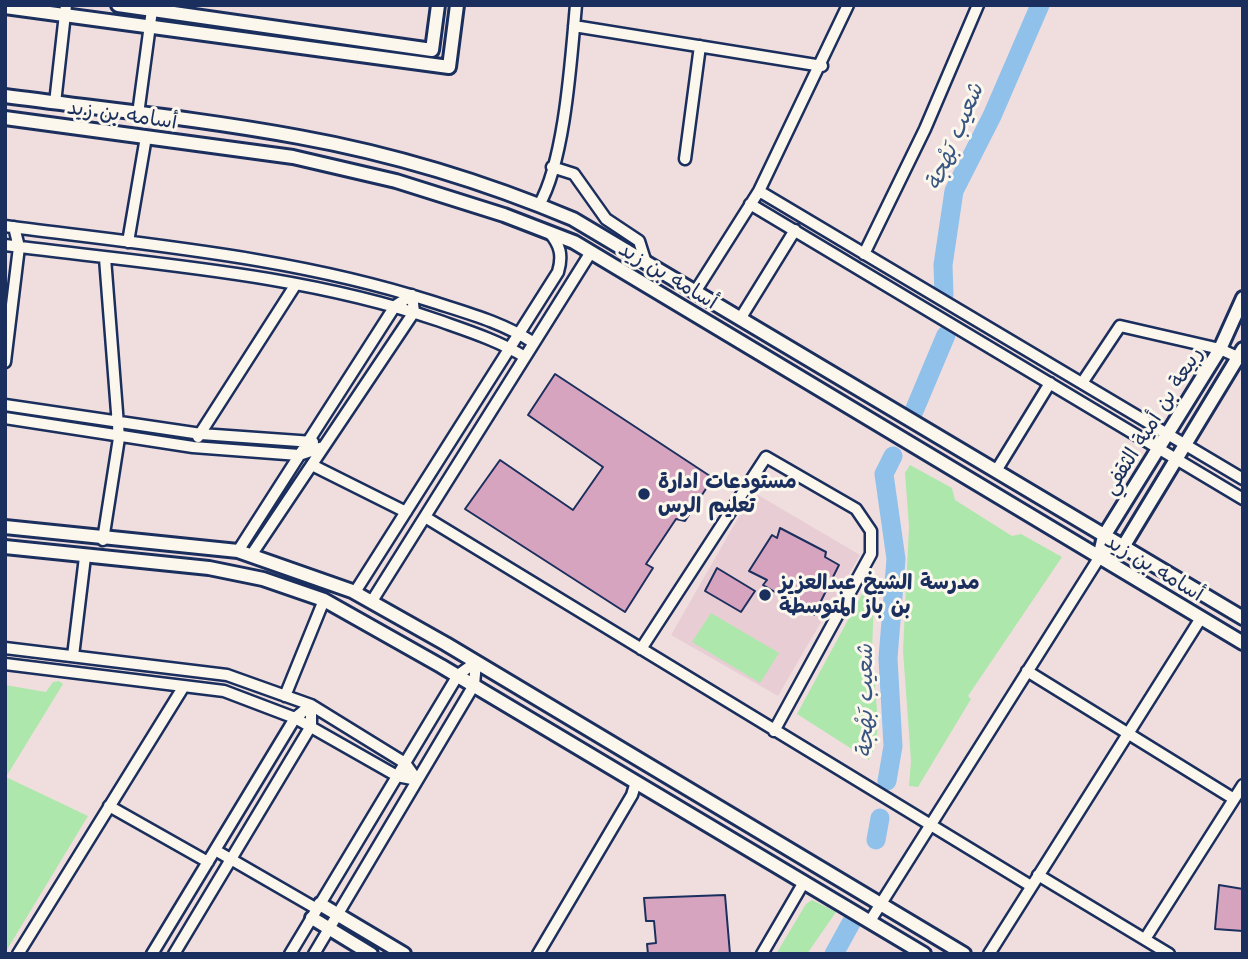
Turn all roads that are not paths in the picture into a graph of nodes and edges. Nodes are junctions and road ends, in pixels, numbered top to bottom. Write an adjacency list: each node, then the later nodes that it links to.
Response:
1 (118, 5): 9 (street)
2 (438, 5): 9 (street)
3 (457, 5): 11 (street)
4 (576, 5): 10 (street)
5 (848, 5): 13 (street)
6 (978, 5): 33 (street)
7 (5, 7): 8 (street)
8 (66, 10): 11 (street); 15 (street)
9 (152, 10): 11 (street)
10 (574, 26): 12 (street); 21 (street)
11 (149, 27): 16 (street)
12 (700, 46): 13 (street); 19 (street)
13 (822, 66): 23 (street)
14 (5, 96): 15 (street, أسامه بن زيد)
15 (55, 103): 16 (street, أسامه بن زيد)
16 (138, 114): 20 (street, أسامه بن زيد)
17 (5, 118): 18 (street, أسامه بن زيد)
18 (146, 137): 22 (street, أسامه بن زيد); 29 (street)
19 (685, 159)
20 (404, 160): 22 (street); 25 (street, أسامه بن زيد)
21 (552, 167): 25 (street); 35 (street)
22 (396, 181): 28 (street, أسامه بن زيد)
23 (759, 191): 24 (street); 33 (street)
24 (750, 204): 27 (street); 37 (street)
25 (538, 205): 35 (street, أسامه بن زيد)
26 (10, 227): 29 (street); 30 (street); 31 (street)
27 (795, 230): 42 (street); 50 (street)
28 (549, 232): 32 (street, أسامه بن زيد); 43 (street)
29 (128, 242): 38 (street)
30 (5, 243): 31 (street)
31 (19, 247): 34 (street); 49 (street)
32 (591, 252): 44 (street); 79 (street, أسامه بن زيد)
33 (864, 254): 51 (street)
34 (104, 258): 36 (street); 54 (street)
35 (646, 263): 37 (street, أسامه بن زيد)
36 (296, 284): 40 (street); 55 (street)
37 (695, 292): 42 (street, أسامه بن زيد)
38 (412, 295): 40 (street); 41 (street); 43 (street)
39 (1243, 298): 46 (street, ربيعة بن أمية الثقفي)
40 (395, 306): 41 (street); 58 (street)
41 (414, 312): 45 (street); 61 (street)
42 (740, 319): 66 (street, أسامه بن زيد)
43 (519, 333): 44 (street); 45 (street)
44 (534, 343): 48 (street)
45 (510, 348): 48 (street); 69 (street)
46 (1220, 349): 47 (street); 51 (street); 56 (street, ربيعة بن أمية الثقفي)
47 (1241, 355): 59 (street, ربيعة بن أمية الثقفي)
48 (525, 357): 70 (street)
49 (5, 362)
50 (1050, 383): 62 (street); 66 (street)
51 (1082, 383): 56 (street)
52 (5, 405): 54 (street)
53 (5, 418): 57 (street)
54 (118, 421): 55 (street); 57 (street)
55 (201, 434): 58 (street); 60 (street)
56 (1167, 434): 59 (street); 62 (street, ربيعة بن أمية الثقفي)
57 (119, 438): 60 (street); 73 (street)
58 (309, 440): 61 (street); 63 (street)
59 (1186, 445): 64 (street, ربيعة بن أمية الثقفي); 67 (street)
60 (193, 447): 63 (street)
61 (323, 447): 63 (street); 65 (street)
62 (1158, 448): 64 (street); 72 (street, ربيعة بن أمية الثقفي)
63 (299, 455): 76 (street)
64 (1177, 460): 68 (street); 75 (street, ربيعة بن أمية الثقفي)
65 (312, 465): 69 (street); 77 (street)
66 (996, 471): 72 (street, أسامه بن زيد)
67 (1243, 479)
68 (1243, 499)
69 (406, 512): 80 (street)
70 (425, 517): 82 (street); 87 (street)
71 (5, 527): 73 (street)
72 (1104, 536): 75 (street, أسامه بن زيد); 79 (street, ربيعة بن أمية الثقفي)
73 (103, 540): 76 (street)
74 (5, 547): 78 (street)
75 (1123, 547): 79 (street); 84 (street, أسامه بن زيد)
76 (238, 551): 77 (street)
77 (252, 554): 80 (street)
78 (85, 557): 81 (street); 88 (street)
79 (1099, 558): 83 (street, أسامه بن زيد); 91 (street)
80 (355, 592): 82 (street)
81 (324, 600): 92 (street); 95 (street)
82 (372, 601): 89 (street)
83 (1200, 618): 85 (street, أسامه بن زيد); 100 (street)
84 (1243, 618)
85 (1243, 643)
86 (5, 648): 88 (street)
87 (641, 649): 99 (street); 99 (street)
88 (73, 656): 95 (street)
89 (476, 662): 92 (street); 93 (street); 115 (street)
90 (5, 664): 94 (street)
91 (1027, 671): 100 (street); 108 (street)
92 (458, 676): 93 (street); 101 (street)
93 (474, 685): 103 (street); 104 (street)
94 (184, 686): 97 (street); 107 (street)
95 (285, 696): 96 (street)
96 (311, 705): 97 (street); 98 (street); 101 (street)
97 (296, 718): 98 (street); 109 (street)
98 (311, 726): 102 (street); 110 (street)
99 (774, 731): 108 (street)
100 (1127, 734): 106 (street); 112 (street)
101 (405, 763): 102 (street); 103 (street)
102 (397, 776): 103 (street); 116 (street)
103 (417, 780): 117 (street)
104 (636, 782): 113 (street); 128 (street)
105 (1243, 785): 106 (street)
106 (1234, 799): 120 (street)
107 (109, 806): 111 (street); 121 (street)
108 (930, 825): 114 (street); 115 (street)
109 (215, 850): 110 (street); 111 (street)
110 (231, 859): 116 (street); 123 (street)
111 (208, 862): 122 (street)
112 (1038, 875): 114 (street); 120 (street)
113 (804, 883): 118 (street); 129 (street)
114 (1031, 886): 132 (street)
115 (880, 904): 118 (street); 131 (street)
116 (316, 910): 117 (street); 119 (street); 124 (street)
117 (338, 914): 119 (street); 127 (street)
118 (870, 922): 130 (street)
119 (329, 929): 125 (street); 126 (street)
120 (1145, 939): 133 (street)
121 (18, 954)
122 (152, 954)
123 (174, 954)
124 (290, 954)
125 (314, 954)
126 (371, 954)
127 (404, 954)
128 (538, 954)
129 (762, 954)
130 (924, 954)
131 (964, 954)
132 (989, 954)
133 (1169, 954)

